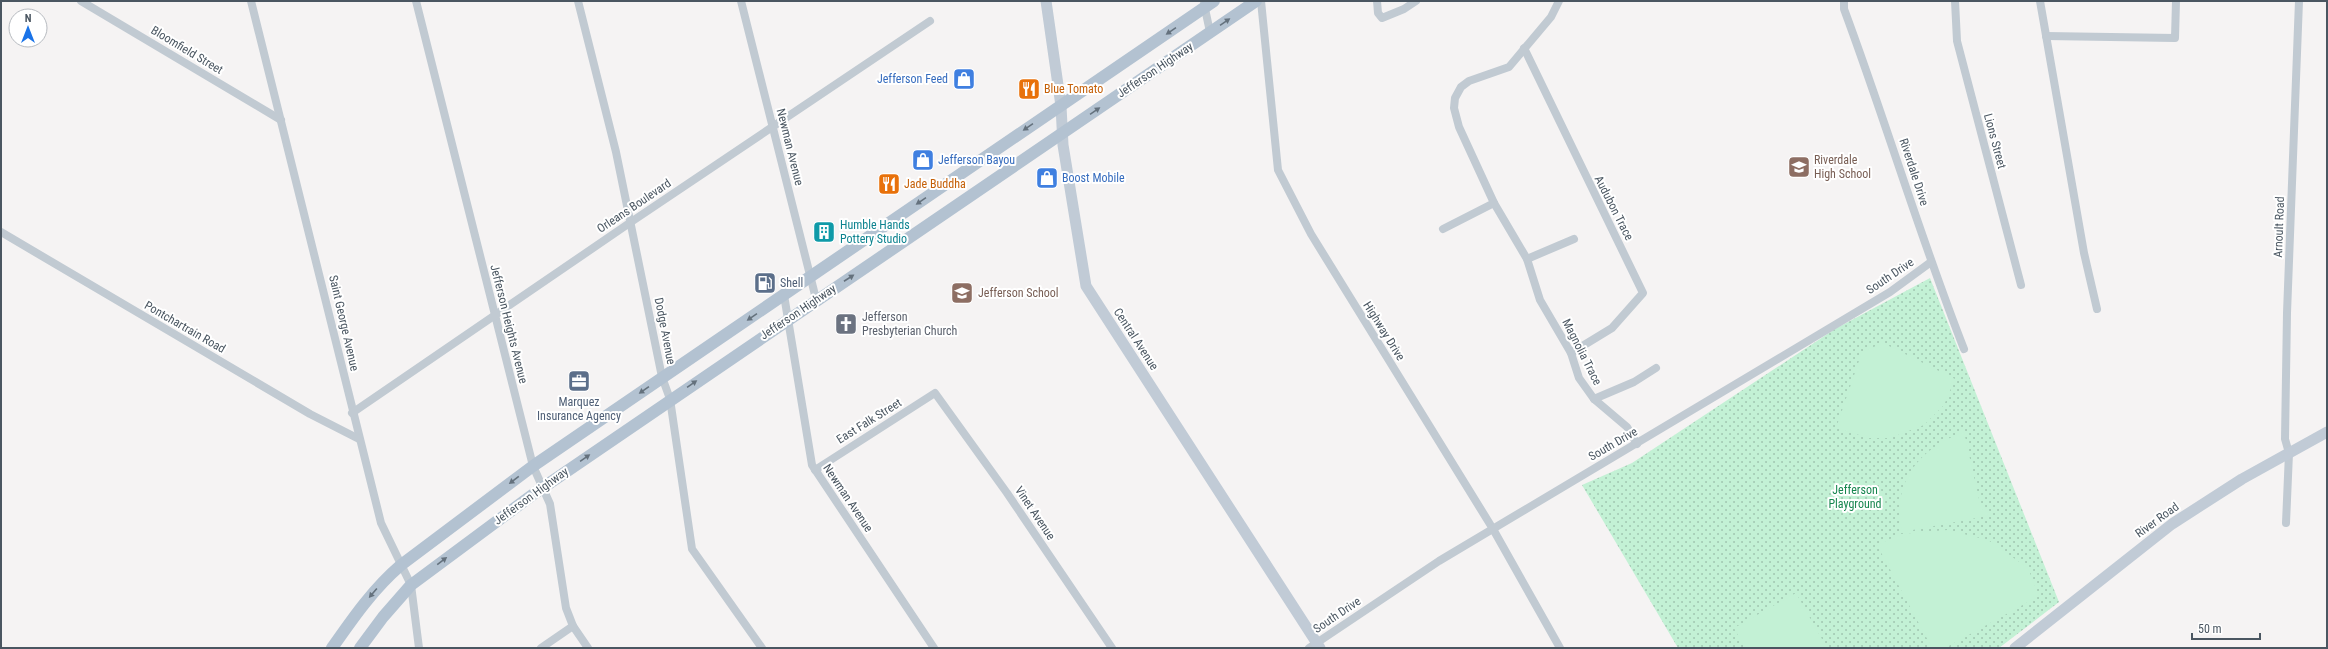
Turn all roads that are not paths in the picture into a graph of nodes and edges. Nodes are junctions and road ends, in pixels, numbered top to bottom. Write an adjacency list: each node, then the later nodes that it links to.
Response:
1 (81, 1): 23 (street, Bloomfield Street)
2 (251, 1): 23 (street, Saint George Avenue)
3 (416, 1): 38 (street, Jefferson Heights Avenue)
4 (578, 1): 27 (street, Dodge Avenue)
5 (741, 1): 24 (street, Newman Avenue)
6 (1046, 1): 22 (main road, Central Avenue)
7 (1256, 1): 19 (main road, Jefferson Highway, one-way to 7)
8 (1261, 1): 56 (street, Highway Drive)
9 (1376, 1): 10 (street)
10 (1416, 1)
11 (1559, 1): 21 (street)
12 (1844, 1): 32 (street, Riverdale Drive)
13 (1955, 1): 34 (street, Lions Street)
14 (2040, 1): 20 (street)
15 (2176, 1): 20 (street)
16 (2299, 1): 51 (street, Arnoult Road)
17 (1207, 3): 19 (street); 22 (main road, Jefferson Highway, one-way to 22)
18 (930, 21): 24 (street, Orleans Boulevard)
19 (1210, 32): 25 (main road, Jefferson Highway, one-way to 19)
20 (2046, 36): 37 (street)
21 (1524, 48): 26 (street); 41 (street, Audubon Trace)
22 (1061, 106): 25 (main road, Central Avenue); 33 (main road, Jefferson Highway, one-way to 33)
23 (281, 120): 47 (street, Saint George Avenue)
24 (772, 127): 27 (street, Orleans Boulevard); 33 (street, Newman Avenue)
25 (1063, 133): 36 (main road, Jefferson Highway, one-way to 25); 60 (main road, Central Avenue)
26 (1494, 203): 28 (street); 31 (street, Magnolia Trace)
27 (631, 222): 38 (street, Orleans Boulevard); 43 (street, Dodge Avenue)
28 (1443, 228)
29 (1, 232): 49 (street, Pontchartrain Road)
30 (1574, 239): 31 (street)
31 (1527, 259): 41 (street, Magnolia Trace)
32 (1931, 262): 40 (street, Riverdale Drive); 50 (street, South Drive)
33 (811, 277): 35 (main road, Jefferson Highway); 36 (street, Newman Avenue)
34 (2021, 285)
35 (784, 295): 39 (street, Newman Avenue); 43 (main road, Jefferson Highway, one-way to 43)
36 (816, 299): 39 (main road, Jefferson Highway)
37 (2097, 309)
38 (495, 316): 47 (street, Orleans Boulevard); 52 (street, Jefferson Heights Avenue)
39 (788, 318): 45 (main road, Jefferson Highway, one-way to 39); 53 (street, Newman Avenue)
40 (1964, 349)
41 (1571, 353): 46 (street, Magnolia Trace)
42 (1656, 368): 46 (street)
43 (662, 377): 45 (street, Dodge Avenue); 52 (main road, Jefferson Highway, one-way to 52)
44 (935, 393): 53 (street, East Falk Street); 68 (street, Vinet Avenue)
45 (670, 399): 54 (main road, Jefferson Highway, one-way to 45); 66 (street, Dodge Avenue)
46 (1594, 399): 50 (street, Magnolia Trace)
47 (352, 413): 49 (street, Saint George Avenue)
48 (2327, 432): 51 (main road, River Road)
49 (359, 439): 57 (street, Saint George Avenue)
50 (1637, 444): 56 (street, South Drive)
51 (2289, 453): 55 (street, Arnoult Road); 70 (main road, River Road)
52 (533, 466): 54 (street, Jefferson Heights Avenue); 57 (main road, Jefferson Highway, one-way to 57)
53 (815, 470): 67 (street, Newman Avenue)
54 (542, 488): 58 (main road, Jefferson Highway, one-way to 54); 59 (street, Jefferson Heights Avenue)
55 (2286, 523)
56 (1493, 529): 60 (street, South Drive); 69 (street, Highway Drive)
57 (401, 565): 58 (street, Saint George Avenue); 61 (main road, Jefferson Highway, one-way to 61)
58 (411, 585): 62 (main road, Jefferson Highway); 63 (street, Saint George Avenue)
59 (573, 626): 64 (street); 65 (street, Jefferson Heights Avenue)
60 (1315, 646)
61 (332, 648)
62 (360, 648)
63 (419, 648)
64 (541, 648)
65 (588, 648)
66 (762, 648)
67 (934, 648)
68 (1112, 648)
69 (1560, 648)
70 (2015, 648)

